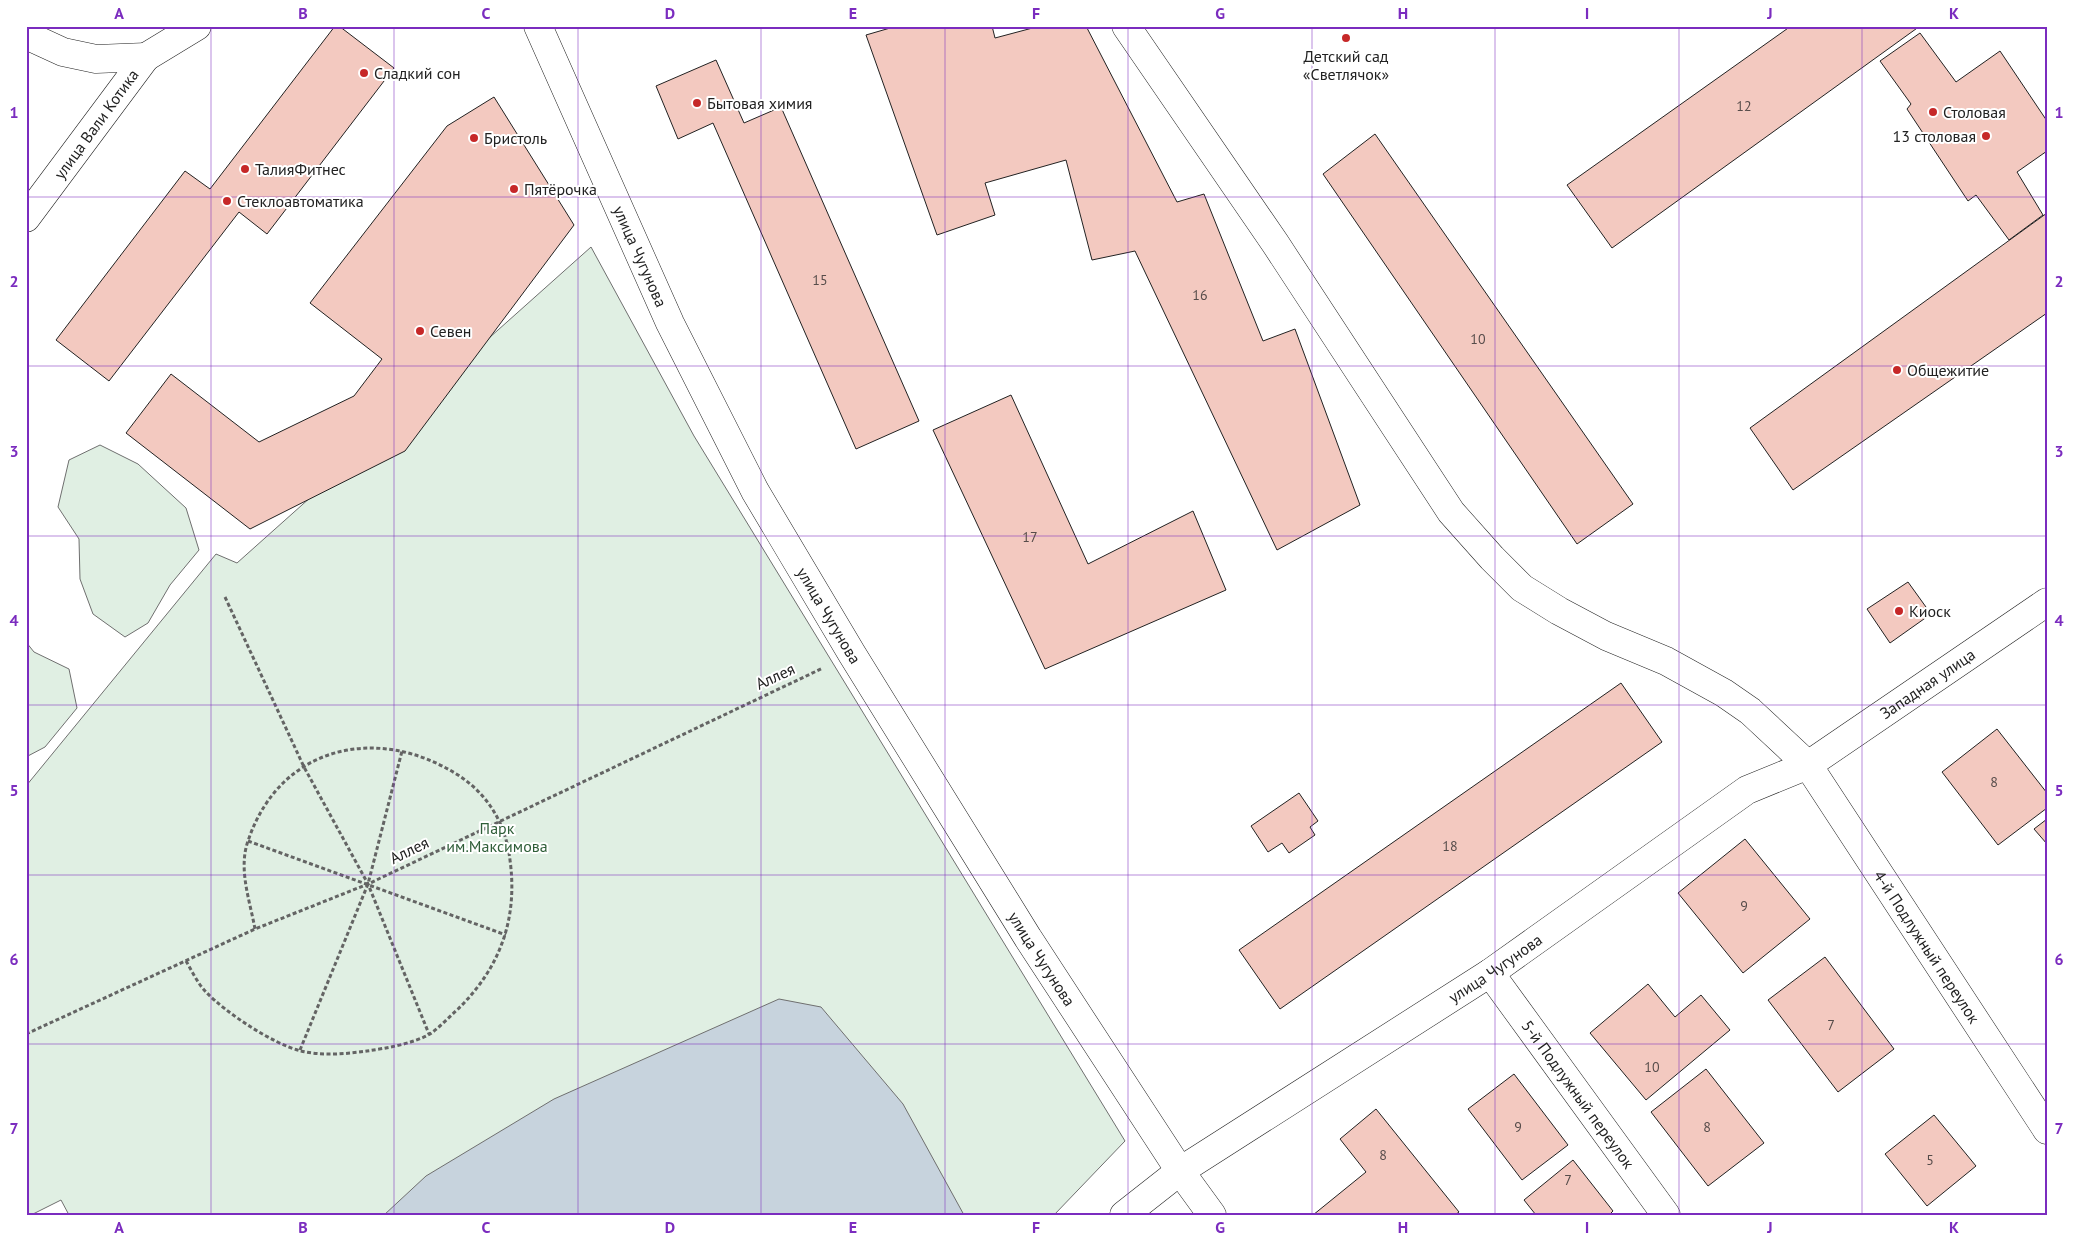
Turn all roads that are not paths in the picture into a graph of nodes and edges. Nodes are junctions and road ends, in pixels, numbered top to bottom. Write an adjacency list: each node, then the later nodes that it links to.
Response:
1 (197, 26): 5 (street)
2 (538, 26): 11 (street, улица Чугунова)
3 (1126, 26): 8 (street, 4-й Подлужный переулок)
4 (26, 36): 5 (street, улица Вали Котика)
5 (146, 57): 6 (street, улица Вали Котика)
6 (26, 218)
7 (2047, 602): 8 (street, Западная улица)
8 (1808, 764): 9 (street, улица Чугунова); 10 (street, 4-й Подлужный переулок)
9 (1490, 973): 11 (street, улица Чугунова); 14 (street, 5-й Подлужный переулок)
10 (2047, 1130)
11 (1180, 1171): 12 (street, улица Чугунова); 13 (street)
12 (1124, 1215)
13 (1212, 1215)
14 (1666, 1215)

